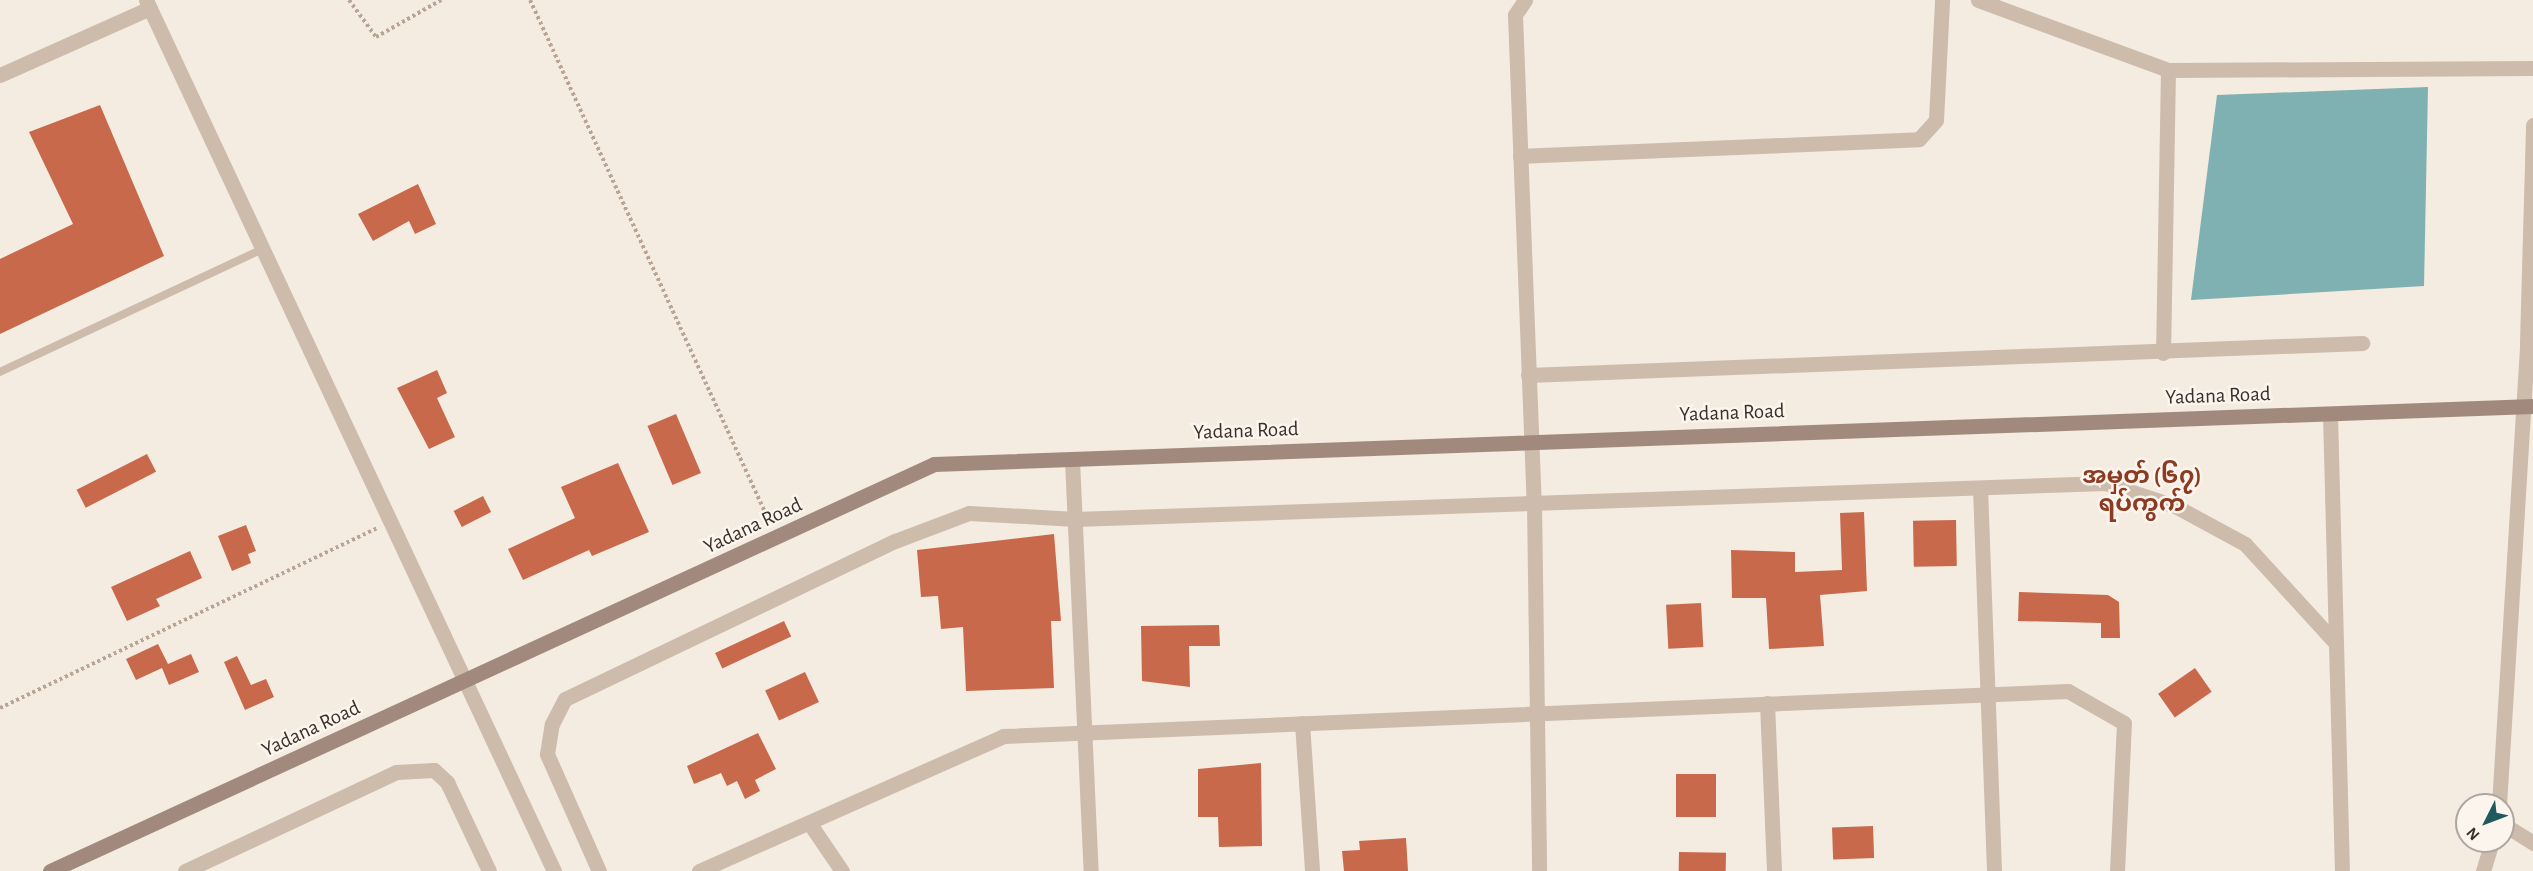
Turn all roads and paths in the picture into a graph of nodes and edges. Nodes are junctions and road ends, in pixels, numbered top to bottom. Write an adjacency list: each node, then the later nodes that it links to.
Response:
1 (349, 0): 2 (path)
2 (441, 0)
3 (530, 0): 27 (path)
4 (1525, 0): 12 (street)
5 (1942, 0): 12 (street)
6 (1978, 0): 9 (street)
7 (148, 4): 10 (street); 13 (street)
8 (2533, 68): 9 (street)
9 (2168, 70): 16 (street)
10 (0, 75)
11 (2533, 125): 15 (street)
12 (1520, 156): 18 (street)
13 (262, 249): 17 (lane); 26 (street)
14 (2362, 343): 16 (street)
15 (2530, 343): 19 (street)
16 (2163, 353): 18 (street)
17 (0, 372)
18 (1528, 375): 21 (street)
19 (2526, 406): 20 (main road, Yadana Road); 36 (street)
20 (2330, 414): 21 (main road, Yadana Road); 28 (street)
21 (1530, 440): 22 (main road, Yadana Road); 24 (street)
22 (1072, 460): 25 (street); 27 (main road, Yadana Road)
23 (1980, 488): 24 (street); 28 (street); 30 (street)
24 (1534, 503): 25 (street); 33 (street)
25 (1075, 519): 35 (street); 45 (street)
26 (389, 523): 29 (street); 32 (path)
27 (777, 539): 29 (main road, Yadana Road)
28 (2334, 641): 54 (street)
29 (467, 681): 41 (main road, Yadana Road); 44 (street)
30 (1986, 694): 31 (street); 52 (street); 53 (street)
31 (1767, 704): 33 (street); 51 (street)
32 (0, 708)
33 (1533, 714): 34 (street); 50 (street)
34 (1302, 723): 35 (street); 49 (street)
35 (1088, 734): 37 (street); 48 (street)
36 (2500, 793)
37 (810, 824): 46 (street); 47 (street)
38 (2515, 832): 39 (street)
39 (2533, 843)
40 (2488, 853): 55 (street)
41 (50, 871)
42 (185, 871): 43 (street)
43 (489, 871)
44 (554, 871)
45 (599, 871)
46 (699, 871)
47 (842, 871)
48 (1091, 871)
49 (1312, 871)
50 (1539, 871)
51 (1774, 871)
52 (1994, 871)
53 (2117, 871)
54 (2343, 871)
55 (2483, 871)

